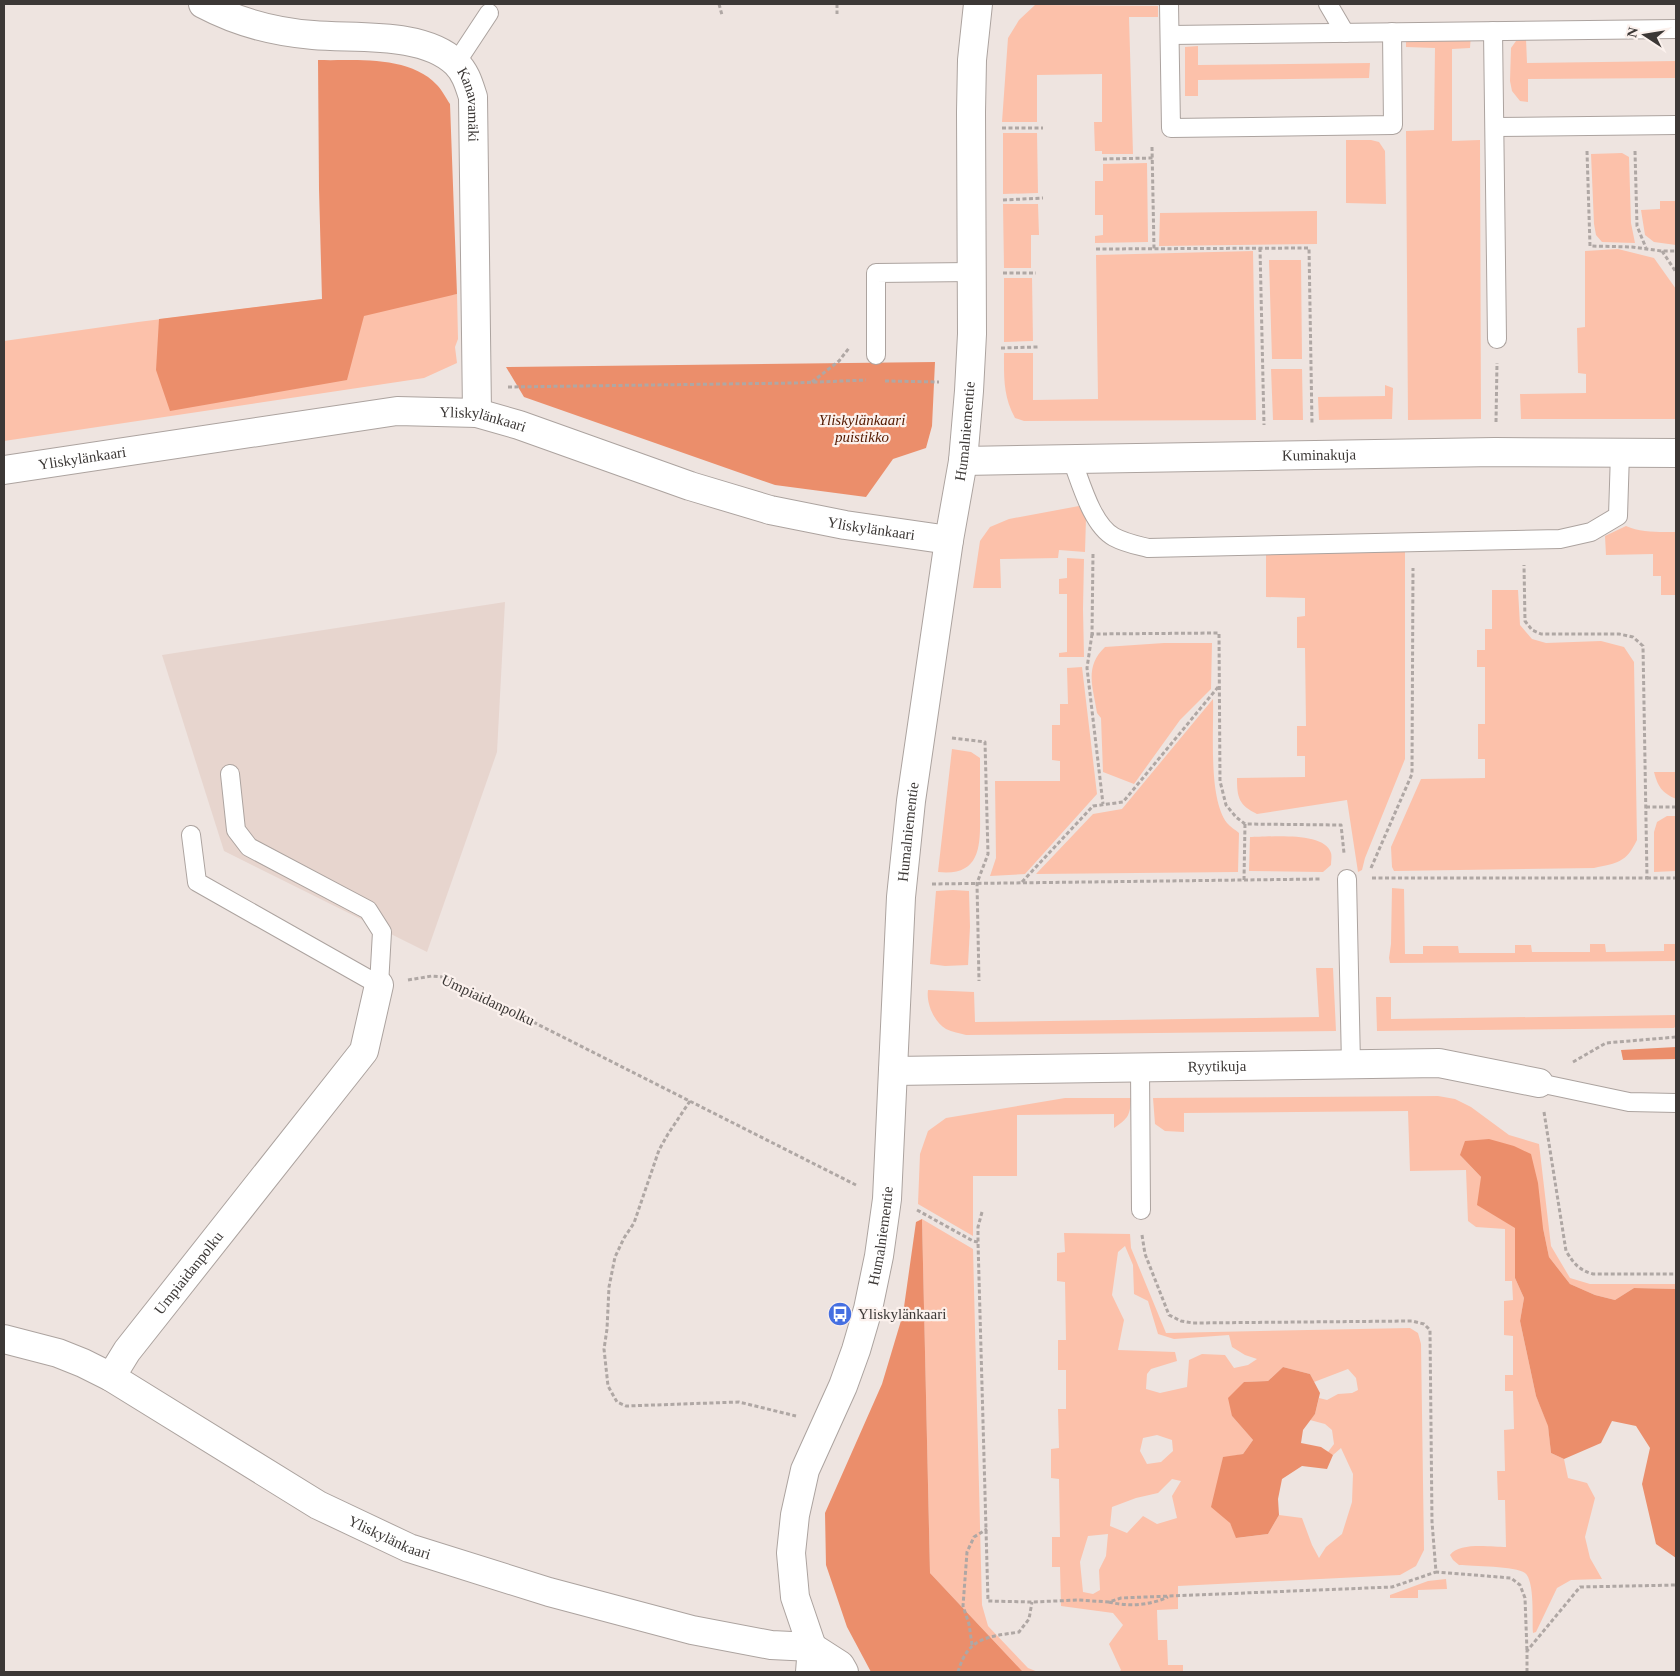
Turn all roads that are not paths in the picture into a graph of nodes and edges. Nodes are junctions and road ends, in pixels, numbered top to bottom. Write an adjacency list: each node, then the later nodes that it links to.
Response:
1 (203, 4): 11 (street, Kanavamäki)
2 (978, 4): 14 (street, Humalniementie)
3 (1169, 4): 10 (lane)
4 (1328, 4): 9 (lane)
5 (489, 13): 11 (lane)
6 (1676, 29): 7 (lane)
7 (1494, 31): 8 (lane); 13 (lane)
8 (1392, 32): 9 (lane); 10 (lane)
9 (1345, 33): 10 (lane)
10 (1170, 35)
11 (456, 64): 17 (street, Kanavamäki)
12 (1676, 124): 13 (lane)
13 (1495, 127): 15 (lane)
14 (984, 273): 16 (lane); 21 (street, Humalniementie)
15 (1497, 339)
16 (876, 355)
17 (477, 401): 22 (street, Yliskylänkaari); 23 (street, Yliskylänkaari)
18 (1620, 452): 19 (street, Kuminakuja); 20 (street, Kuminakuja); 20 (lane)
19 (1676, 453)
20 (1072, 460): 21 (street, Kuminakuja)
21 (963, 461): 23 (street, Humalniementie)
22 (4, 470)
23 (949, 540): 30 (street, Humalniementie)
24 (230, 774): 27 (lane)
25 (191, 835): 27 (lane)
26 (1347, 878): 28 (lane)
27 (379, 985): 35 (street, Umpiaidanpolku)
28 (1351, 1064): 29 (street, Ryytikuja); 31 (street, Ryytikuja)
29 (1140, 1068): 30 (street, Ryytikuja); 33 (lane)
30 (893, 1071): 36 (street, Humalniementie)
31 (1539, 1083): 32 (lane)
32 (1676, 1104)
33 (1140, 1210)
34 (5, 1341): 35 (street, Yliskylänkaari)
35 (111, 1378): 36 (street, Yliskylänkaari)
36 (811, 1660): 37 (street)
37 (844, 1672)

